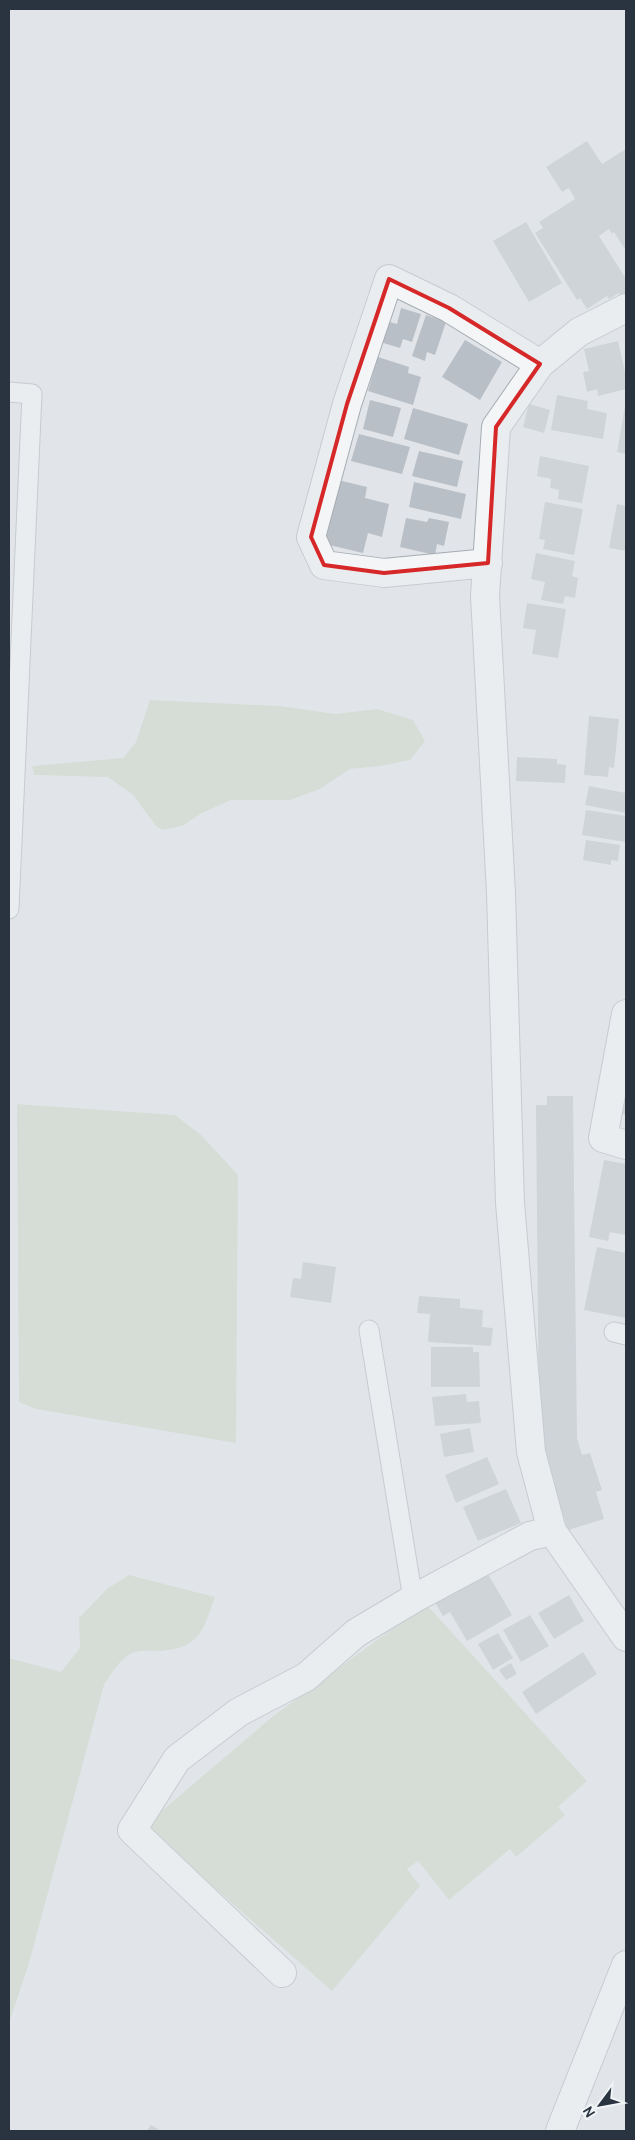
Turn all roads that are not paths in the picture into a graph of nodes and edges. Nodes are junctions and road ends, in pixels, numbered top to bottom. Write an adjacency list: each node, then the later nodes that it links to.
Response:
1 (626, 308): 2 (street)
2 (540, 364): 4 (street); 4 (street)
3 (9, 392): 5 (lane)
4 (488, 563): 9 (street)
5 (9, 909)
6 (626, 1014): 7 (street)
7 (626, 1145)
8 (369, 1330): 10 (lane)
9 (552, 1531): 10 (street); 11 (street)
10 (413, 1599): 13 (street)
11 (626, 1638)
12 (626, 1965): 14 (street)
13 (282, 1972)
14 (560, 2131)

